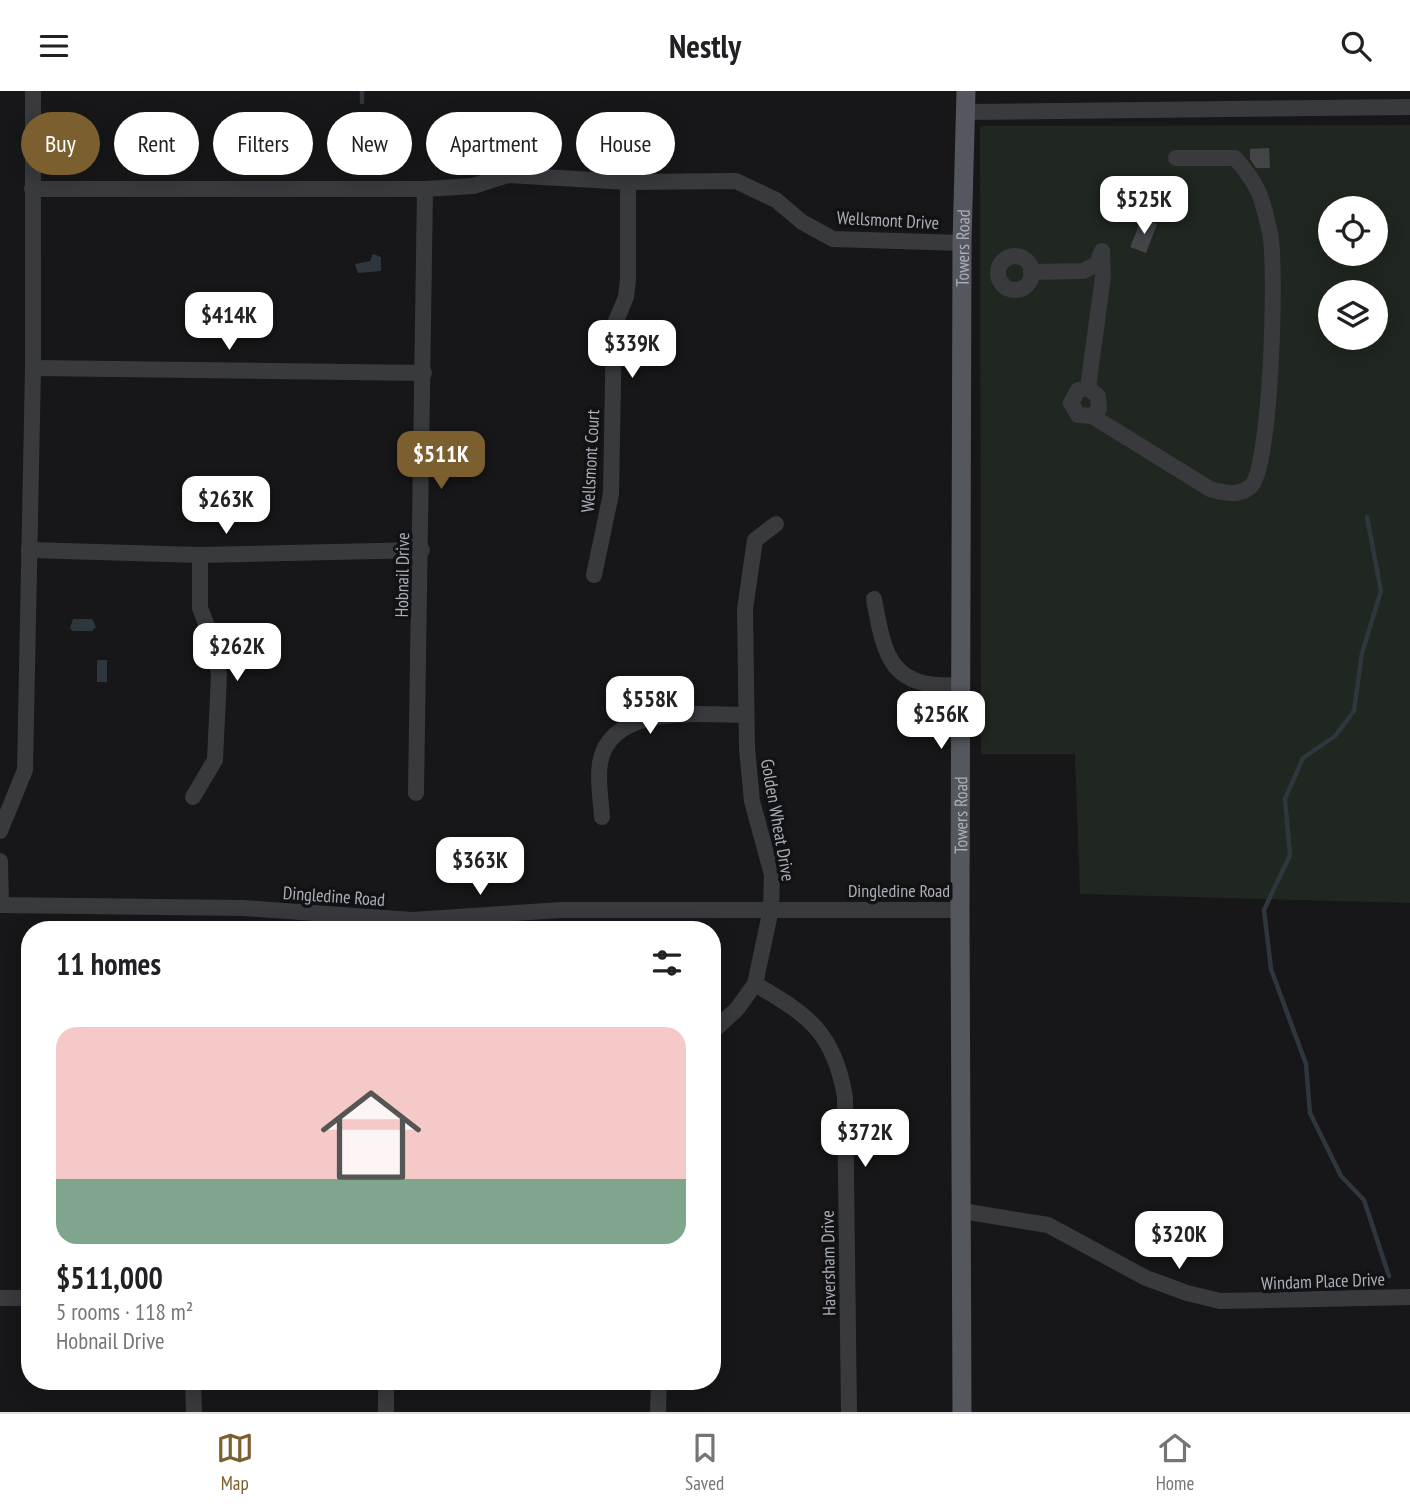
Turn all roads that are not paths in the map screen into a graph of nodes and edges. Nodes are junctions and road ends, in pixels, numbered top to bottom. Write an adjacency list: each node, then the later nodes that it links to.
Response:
1 (33, 91): 7 (street)
2 (965, 91): 4 (main road, Towers Road)
3 (1410, 107): 4 (street)
4 (965, 113): 9 (main road, Towers Road)
5 (1175, 158): 10 (street)
6 (628, 182): 8 (street, Wellsmont Drive); 9 (street, Wellsmont Drive); 17 (street, Wellsmont Court)
7 (32, 189): 8 (street, Wellsmont Drive); 11 (street)
8 (425, 189): 12 (street, Hobnail Drive)
9 (962, 243): 19 (main road, Towers Road)
10 (1031, 272)
11 (33, 368): 12 (street); 14 (street)
12 (424, 373): 15 (street, Hobnail Drive)
13 (776, 524): 20 (street, Golden Wheat Drive)
14 (29, 550): 16 (street); 24 (street)
15 (422, 550): 16 (street); 21 (street, Hobnail Drive)
16 (200, 555): 22 (street)
17 (594, 575)
18 (874, 599): 19 (street)
19 (961, 685): 28 (main road, Towers Road)
20 (746, 715): 23 (street); 27 (street, Golden Wheat Drive)
21 (416, 793)
22 (193, 797)
23 (601, 817)
24 (0, 831)
25 (0, 861): 26 (street)
26 (1, 905): 27 (street, Dingledine Road)
27 (771, 909): 28 (street, Dingledine Road); 29 (street, Golden Wheat Drive)
28 (960, 910): 31 (main road, Towers Road)
29 (755, 984): 30 (street, Golden Wheat Drive); 41 (street, Haversham Drive)
30 (721, 1024)
31 (962, 1212): 33 (street, Windam Place Drive); 42 (main road, Towers Road)
32 (21, 1297): 34 (street)
33 (1410, 1297)
34 (0, 1298)
35 (193, 1390): 38 (street)
36 (386, 1390): 39 (street)
37 (659, 1390): 40 (street)
38 (194, 1412)
39 (386, 1412)
40 (658, 1412)
41 (849, 1412)
42 (962, 1412)

